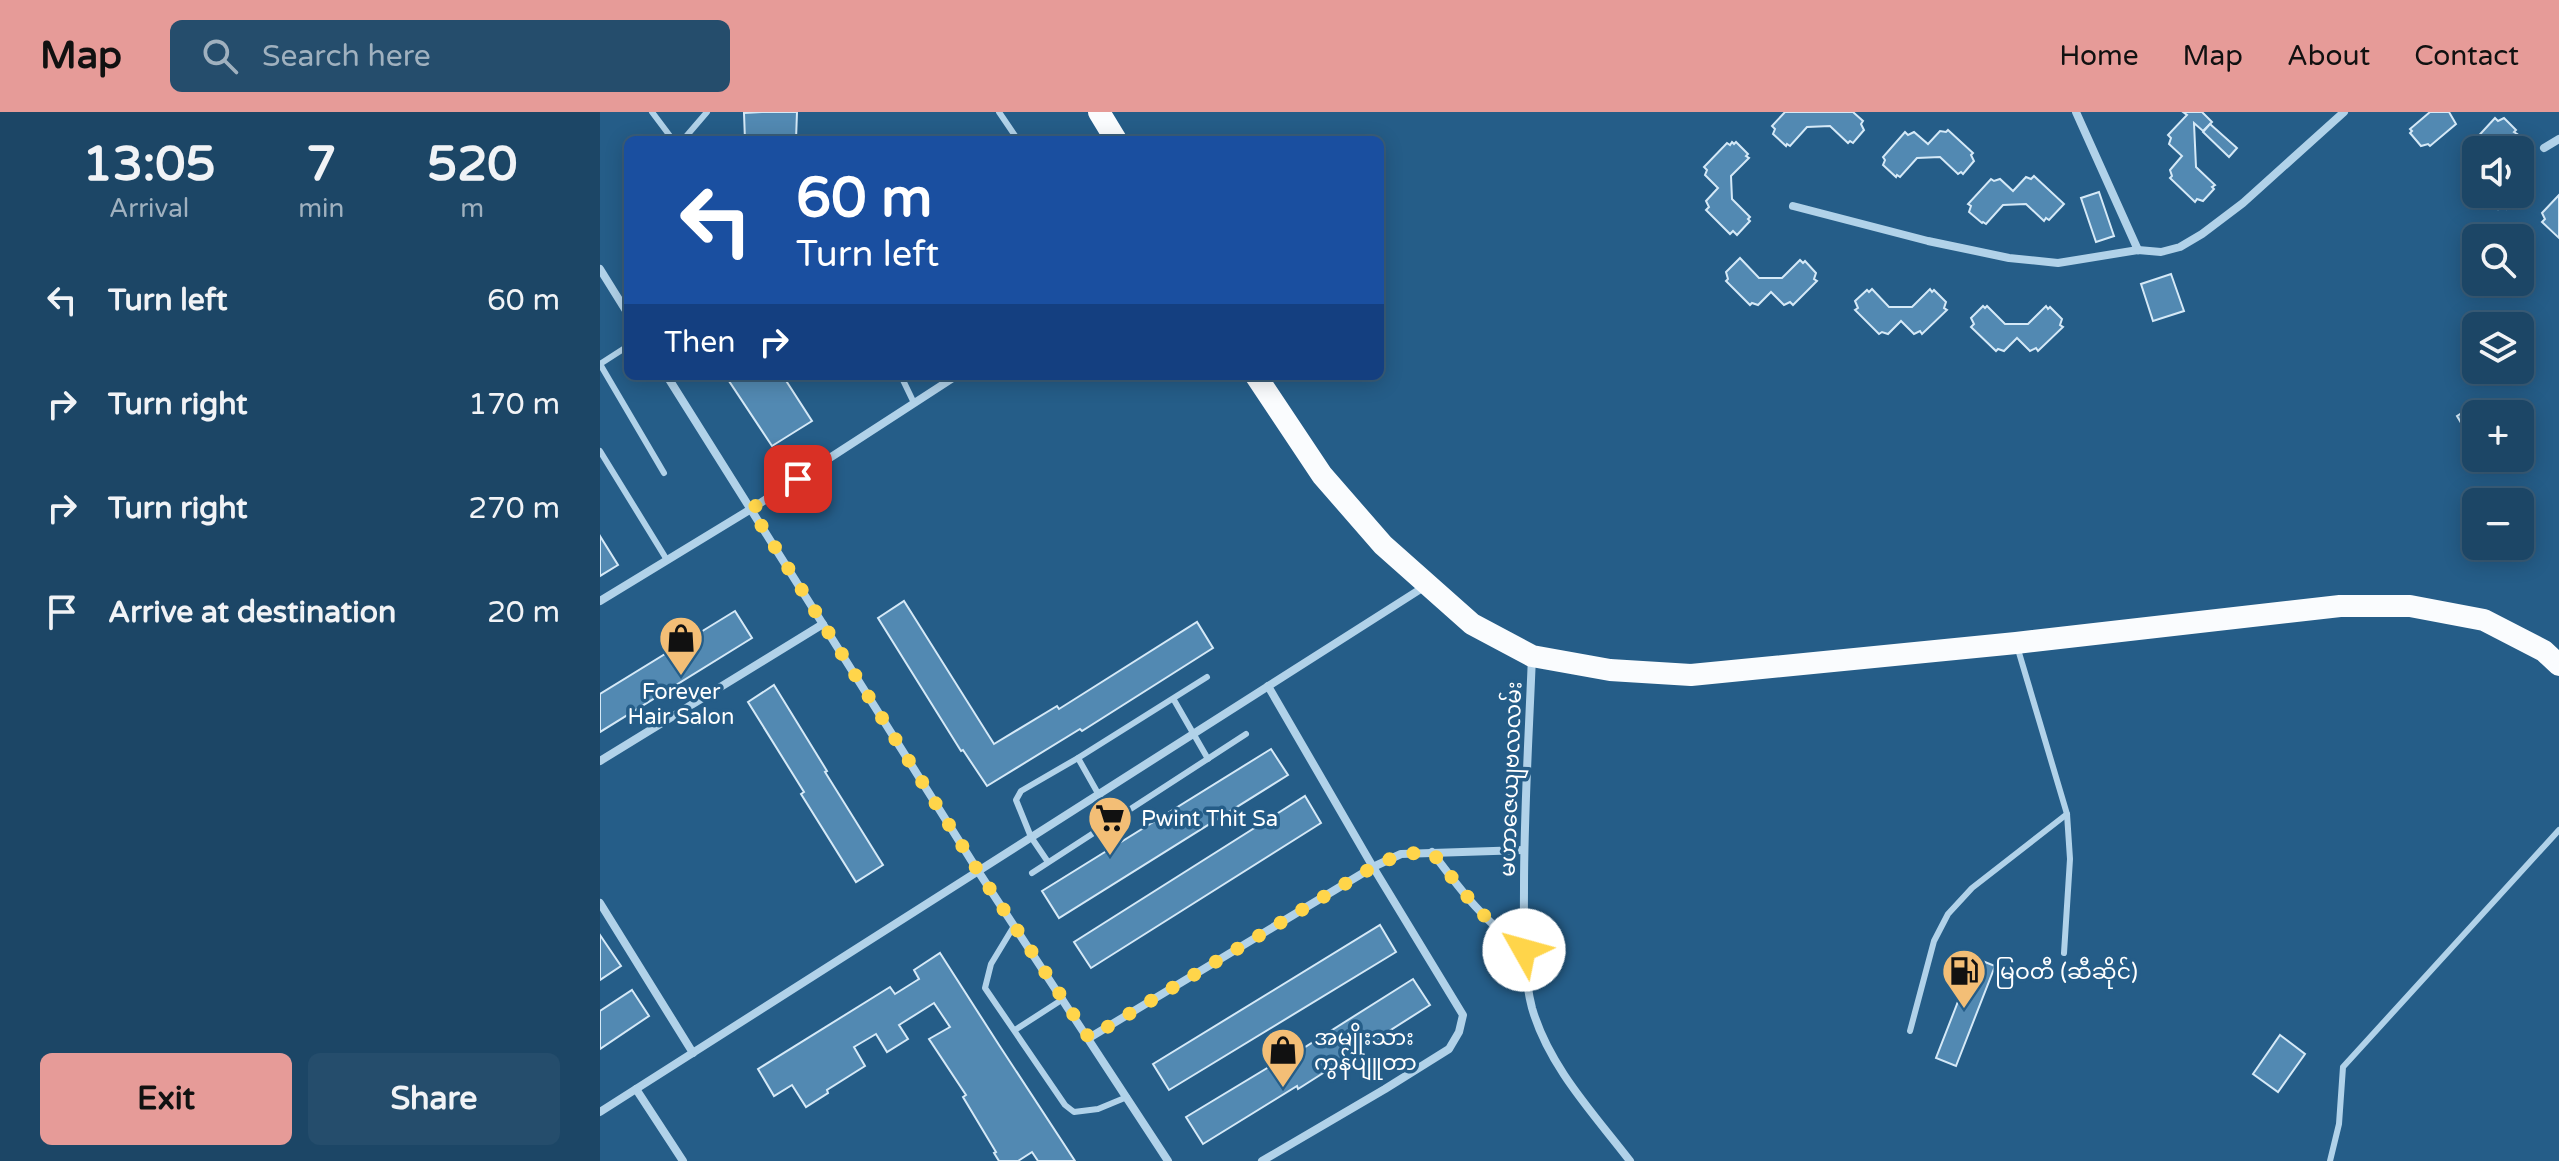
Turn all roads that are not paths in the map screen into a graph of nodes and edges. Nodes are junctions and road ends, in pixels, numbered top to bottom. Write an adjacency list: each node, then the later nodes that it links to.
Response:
1 (652, 112): 7 (lane)
2 (707, 112): 8 (lane)
3 (999, 112): 9 (lane)
4 (1099, 112): 10 (highway)
5 (2076, 112): 14 (street)
6 (2344, 112): 14 (street)
7 (670, 136)
8 (686, 136)
9 (1015, 136)
10 (1114, 136)
11 (2559, 139): 12 (street)
12 (2544, 148)
13 (1793, 206): 14 (street)
14 (2138, 250)
15 (600, 269): 16 (street)
16 (624, 308)
17 (624, 349): 18 (lane)
18 (600, 364): 25 (lane)
19 (670, 380): 26 (street)
20 (903, 380): 23 (lane)
21 (950, 380): 23 (street)
22 (1259, 380): 28 (highway)
23 (914, 403): 26 (street)
24 (600, 451): 27 (lane)
25 (664, 473)
26 (751, 509): 27 (street); 30 (street)
27 (667, 560): 29 (street)
28 (1427, 584): 32 (highway); 35 (street)
29 (600, 601)
30 (823, 624): 41 (street); 51 (street)
31 (2016, 643): 32 (highway); 33 (highway); 43 (lane)
32 (1532, 656): 47 (street, မဟာဇေယျဗလလမ်း)
33 (2559, 665)
34 (1207, 677): 36 (lane)
35 (1268, 686): 37 (street); 50 (street)
36 (1174, 700): 37 (lane); 39 (lane)
37 (1194, 733): 40 (lane); 42 (street)
38 (1246, 734): 40 (lane)
39 (1078, 758): 42 (lane); 46 (lane)
40 (1208, 759): 44 (lane)
41 (600, 761)
42 (1098, 794): 44 (lane); 46 (street)
43 (2067, 814): 56 (lane); 59 (lane)
44 (1113, 820): 49 (lane)
45 (2559, 830): 69 (lane)
46 (1031, 837): 49 (lane); 51 (street)
47 (1524, 850): 48 (street); 55 (street, မဟာဇေယျဗလလမ်း)
48 (1432, 852): 50 (street); 55 (street)
49 (1048, 862): 52 (lane)
50 (1373, 867): 60 (street); 67 (street)
51 (978, 871): 54 (street); 61 (street)
52 (1032, 873)
53 (600, 903): 61 (street)
54 (1014, 926): 57 (street); 58 (lane)
55 (1524, 950): 68 (street, မဟာဇေယျဗလလမ်း)
56 (2064, 953)
57 (1063, 999): 58 (lane); 60 (street)
58 (1015, 1030): 63 (lane)
59 (1910, 1031)
60 (1089, 1038): 63 (street)
61 (693, 1053): 62 (street)
62 (636, 1089): 64 (street); 65 (street)
63 (1127, 1097): 66 (street)
64 (600, 1112)
65 (683, 1161)
66 (1166, 1161)
67 (1262, 1161)
68 (1630, 1161)
69 (2330, 1161)

